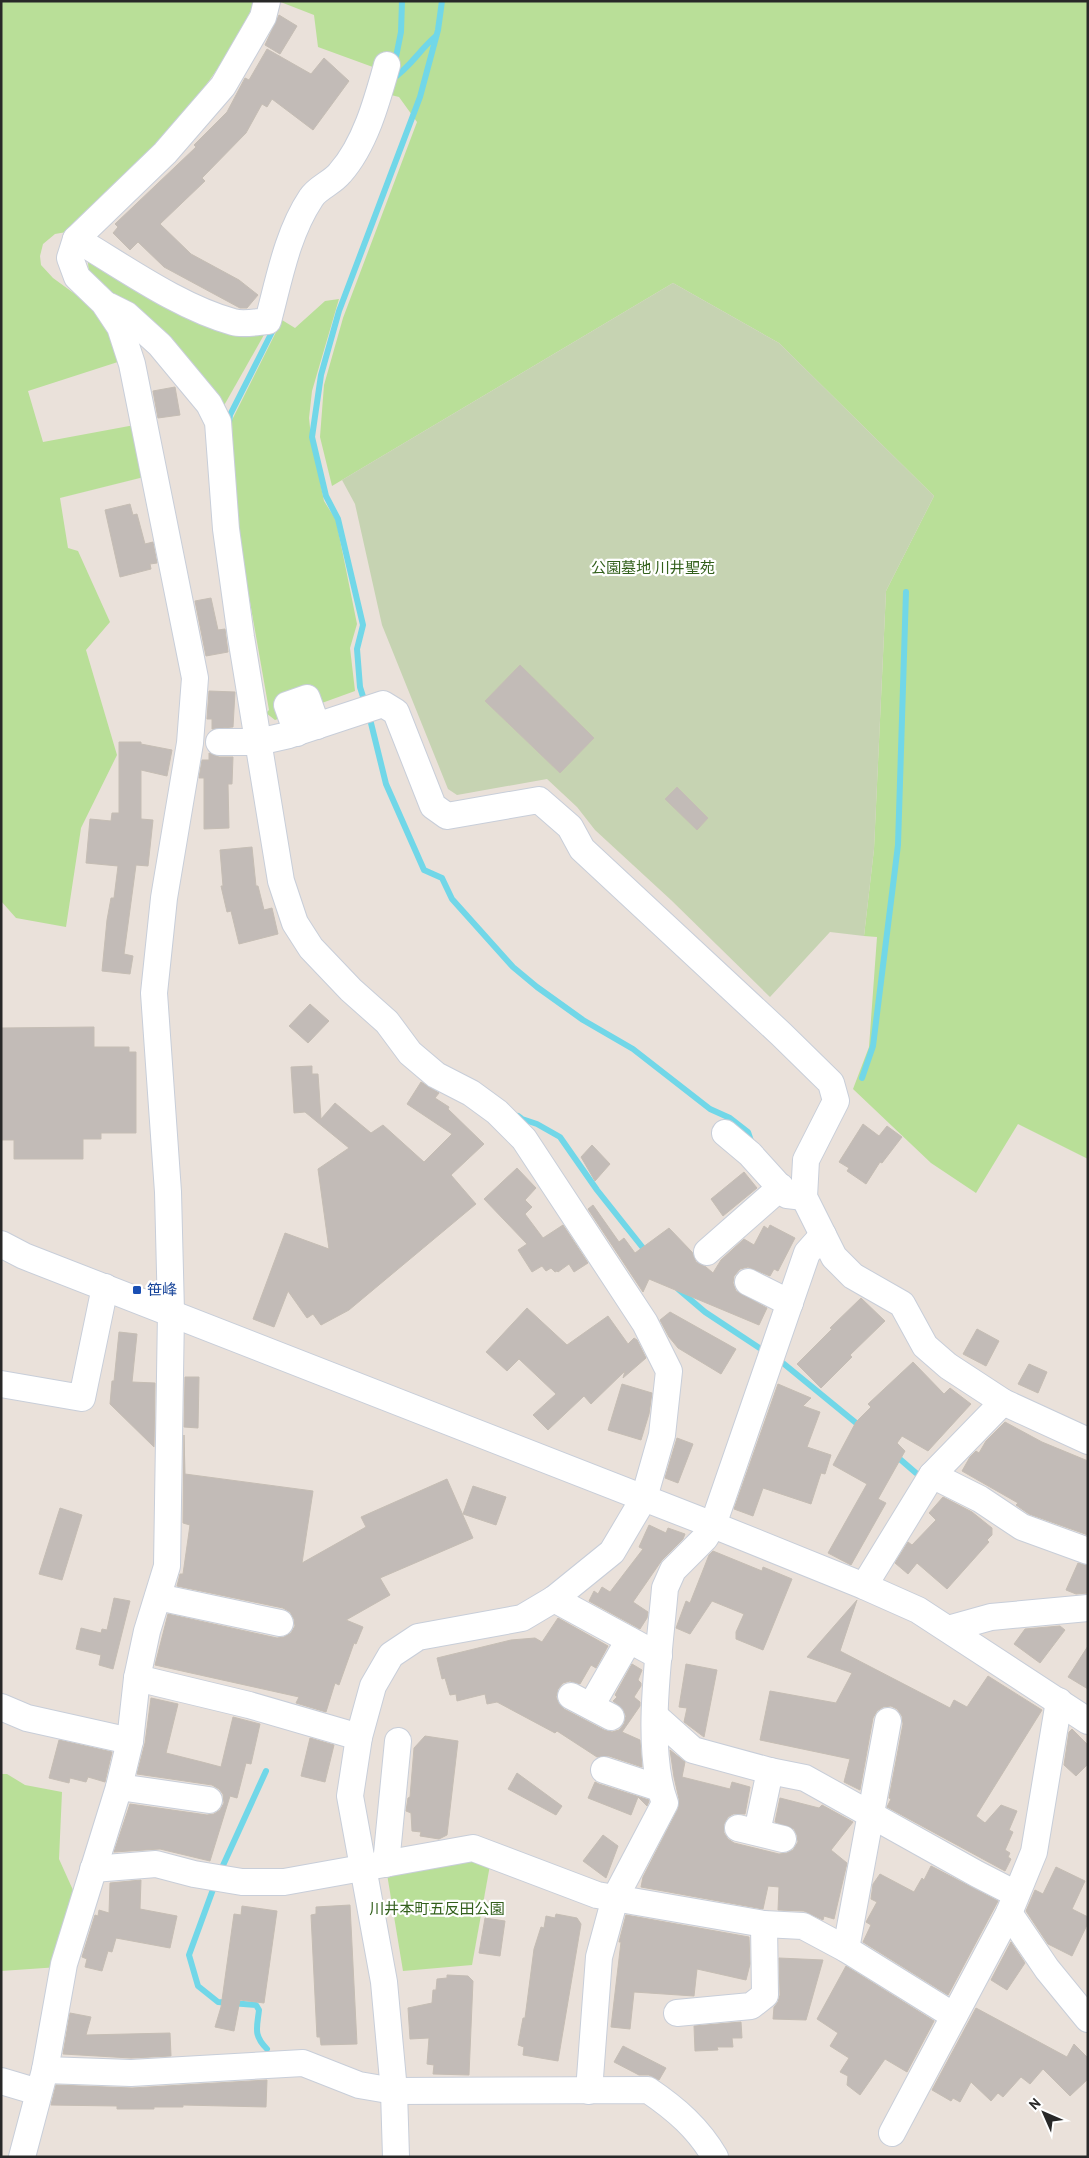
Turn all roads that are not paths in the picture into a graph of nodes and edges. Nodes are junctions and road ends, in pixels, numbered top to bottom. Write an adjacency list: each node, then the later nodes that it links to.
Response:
1 (267, 1): 3 (street)
2 (387, 65): 3 (street)
3 (76, 239): 4 (street)
4 (104, 303): 5 (street); 6 (street)
5 (201, 742): 6 (street); 16 (street)
6 (258, 742): 9 (street); 21 (street)
7 (725, 1133): 8 (street)
8 (781, 1187): 9 (street); 11 (street)
9 (804, 1198): 10 (street)
10 (823, 1235): 15 (street); 18 (street)
11 (711, 1240)
12 (1, 1244): 14 (street)
13 (748, 1282): 15 (street)
14 (104, 1287): 16 (street); 17 (street)
15 (790, 1303): 22 (street)
16 (171, 1312): 21 (street); 25 (street)
17 (1, 1384)
18 (1003, 1402): 19 (street); 20 (street)
19 (1088, 1441)
20 (932, 1476): 23 (street); 24 (street)
21 (644, 1498): 22 (street); 26 (street)
22 (713, 1525): 24 (street); 31 (street)
23 (1088, 1551)
24 (864, 1586): 29 (street)
25 (158, 1597): 28 (street); 32 (street)
26 (554, 1599): 30 (street); 39 (street)
27 (1088, 1608): 29 (street)
28 (280, 1623)
29 (948, 1629): 33 (street)
30 (629, 1640): 31 (street); 35 (street)
31 (659, 1656): 36 (street)
32 (137, 1678): 39 (street); 41 (street)
33 (1059, 1701): 38 (street); 52 (street)
34 (1, 1706): 41 (street)
35 (591, 1706)
36 (655, 1716): 43 (street); 45 (street)
37 (888, 1721): 47 (street)
38 (1088, 1721)
39 (359, 1737): 49 (street)
40 (398, 1740): 49 (street)
41 (130, 1741): 44 (street)
42 (604, 1770): 45 (street)
43 (770, 1771): 47 (street); 48 (street)
44 (119, 1787): 46 (street); 50 (street)
45 (659, 1788): 51 (street)
46 (209, 1800)
47 (872, 1815): 52 (street); 54 (street)
48 (783, 1839)
49 (375, 1866): 50 (street); 51 (street); 61 (street)
50 (93, 1869): 59 (street)
51 (615, 1898): 53 (street); 60 (street)
52 (1012, 1904): 56 (street); 57 (street)
53 (764, 1924): 54 (street); 55 (street)
54 (846, 1949): 56 (street)
55 (677, 2013)
56 (954, 2016): 62 (street)
57 (1088, 2019)
58 (1, 2081): 59 (street)
59 (42, 2081): 61 (street); 63 (street)
60 (589, 2090): 61 (street); 65 (street)
61 (394, 2091): 64 (street)
62 (892, 2133)
63 (22, 2157)
64 (396, 2157)
65 (715, 2157)

